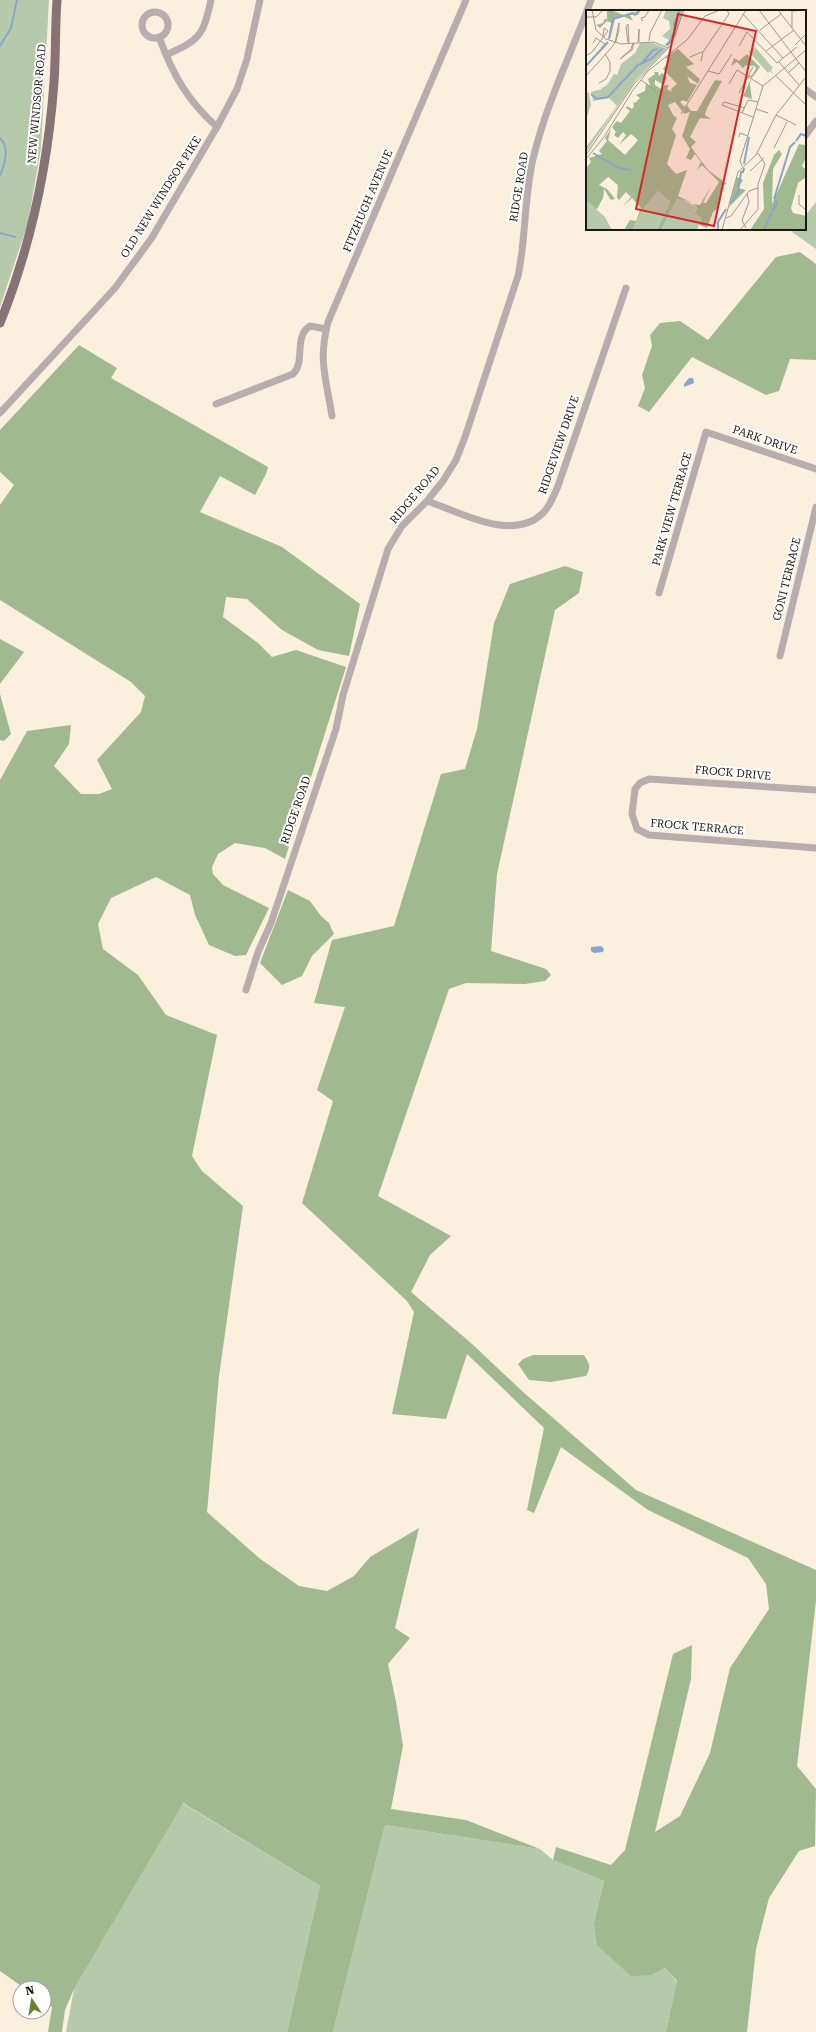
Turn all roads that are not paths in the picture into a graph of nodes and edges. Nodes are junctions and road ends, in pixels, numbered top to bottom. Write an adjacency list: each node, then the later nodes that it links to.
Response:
1 (57, 0): 16 (main road, NEW WINDSOR ROAD)
2 (211, 0): 9 (street)
3 (260, 0): 13 (street, OLD NEW WINDSOR PIKE)
4 (466, 0): 17 (street, FITZHUGH AVENUE)
5 (582, 0): 6 (street)
6 (591, 2)
7 (586, 14): 23 (street, RIDGE ROAD)
8 (159, 37): 9 (street)
9 (166, 55): 13 (street)
10 (806, 90): 11 (street)
11 (816, 97)
12 (816, 121): 14 (street)
13 (217, 127): 19 (street, OLD NEW WINDSOR PIKE)
14 (806, 135)
15 (626, 288): 23 (street, RIDGEVIEW DRIVE)
16 (0, 323)
17 (326, 329): 18 (street); 20 (street, FITZHUGH AVENUE)
18 (216, 404)
19 (0, 413)
20 (332, 416)
21 (706, 432): 22 (street, PARK DRIVE); 25 (street, PARK VIEW TERRACE)
22 (816, 469)
23 (427, 501): 30 (street, RIDGE ROAD)
24 (816, 507): 26 (street, GONI TERRACE)
25 (659, 593)
26 (780, 656)
27 (649, 778): 28 (street, FROCK DRIVE); 29 (street, FROCK TERRACE)
28 (816, 790)
29 (816, 848)
30 (246, 990)

